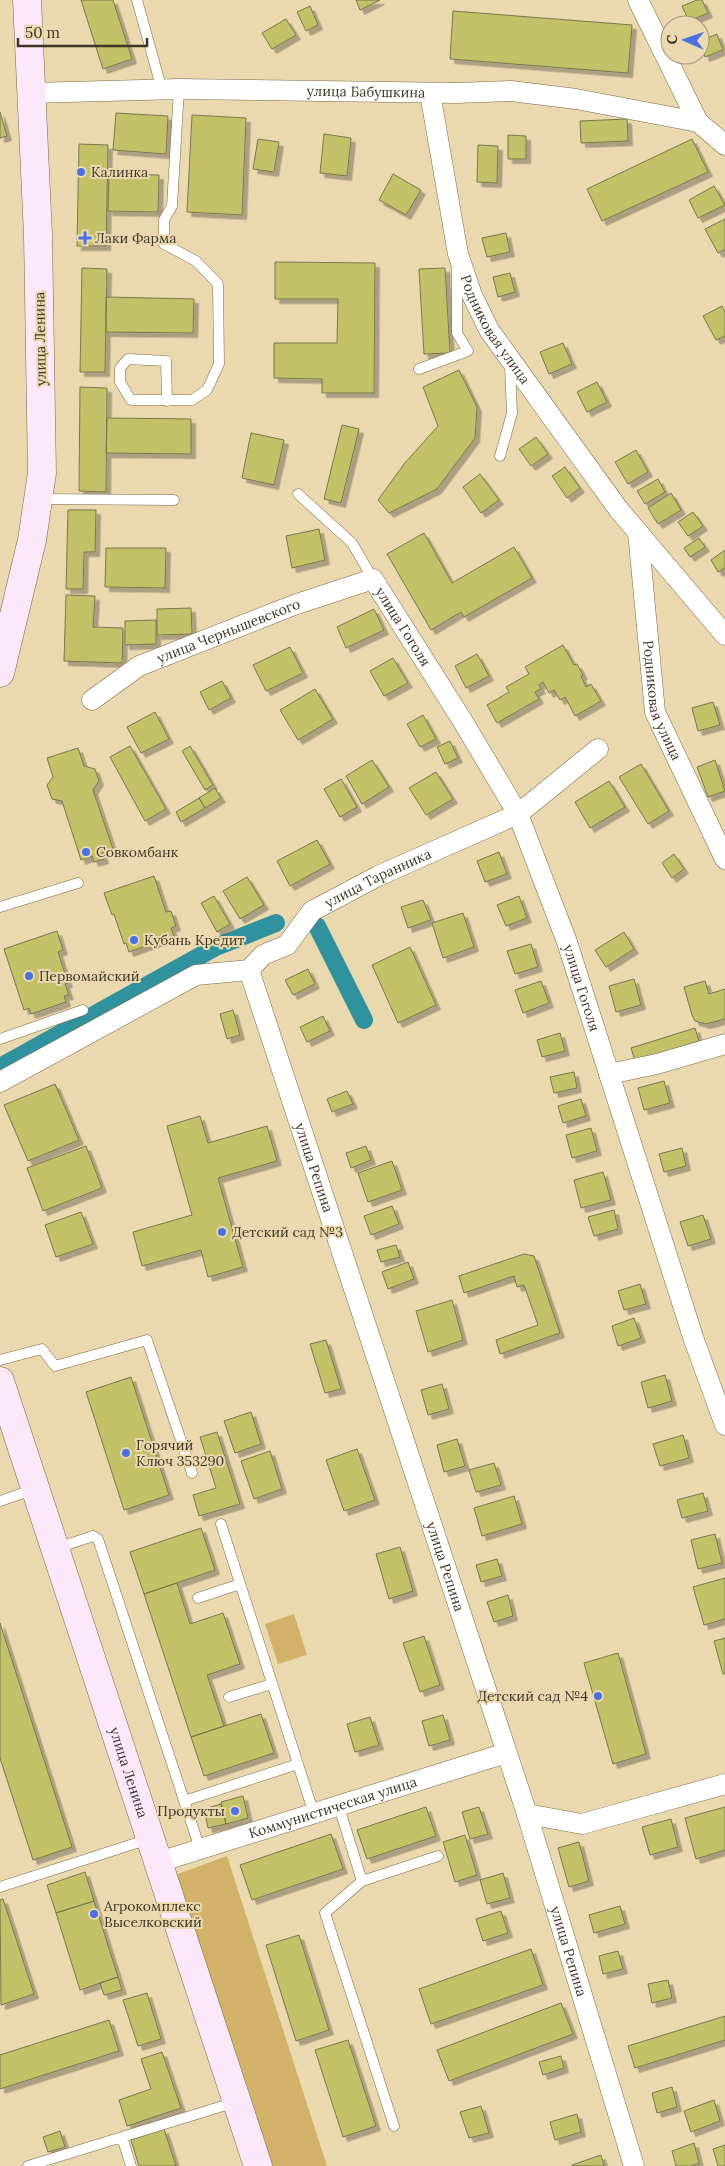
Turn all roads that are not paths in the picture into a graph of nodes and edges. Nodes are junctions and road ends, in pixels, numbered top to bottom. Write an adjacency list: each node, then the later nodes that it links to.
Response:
1 (27, 0): 5 (street, улица Ленина)
2 (137, 0): 4 (lane)
3 (638, 0): 7 (street)
4 (170, 89): 5 (street, улица Бабушкина); 6 (street, улица Бабушкина); 12 (lane)
5 (32, 93): 15 (street, улица Ленина)
6 (430, 93): 7 (street, улица Бабушкина); 9 (street, Родниковая улица)
7 (698, 122): 8 (street)
8 (725, 145)
9 (458, 254): 10 (street, Родниковая улица); 11 (lane)
10 (510, 358): 13 (lane); 17 (street, Родниковая улица)
11 (419, 369)
12 (167, 401): 12 (lane)
13 (500, 456)
14 (298, 494): 18 (lane)
15 (38, 499): 16 (lane); 20 (street, улица Ленина)
16 (174, 500)
17 (638, 532): 19 (street, Родниковая улица); 24 (street, Родниковая улица)
18 (373, 579): 21 (street, улица Чернышевского); 23 (street, улица Гоголя)
19 (725, 635)
20 (0, 673)
21 (92, 700)
22 (598, 749): 23 (street, улица Таранника)
23 (518, 814): 27 (street, улица Таранника); 31 (street, улица Гоголя)
24 (725, 859)
25 (78, 883): 26 (lane)
26 (0, 907)
27 (249, 970): 32 (street); 45 (street, улица Репина)
28 (83, 1010): 29 (lane)
29 (0, 1039)
30 (725, 1044): 31 (street)
31 (609, 1074): 35 (street, улица Гоголя)
32 (0, 1082)
33 (0, 1360): 36 (lane)
34 (0, 1381): 37 (street, улица Ленина)
35 (725, 1425)
36 (192, 1473)
37 (37, 1489): 38 (lane); 40 (street, улица Ленина)
38 (0, 1501)
39 (221, 1524): 41 (lane)
40 (56, 1548): 48 (lane); 53 (street, улица Ленина)
41 (240, 1584): 42 (lane); 43 (lane)
42 (198, 1598)
43 (272, 1684): 44 (lane); 46 (lane)
44 (230, 1697)
45 (506, 1752): 49 (street, Коммунистическая улица); 51 (street, улица Репина)
46 (298, 1764): 48 (lane); 50 (lane)
47 (725, 1784): 51 (street)
48 (184, 1801): 52 (lane)
49 (339, 1807): 50 (street, Коммунистическая улица); 55 (lane)
50 (314, 1814): 52 (street, Коммунистическая улица)
51 (527, 1814): 63 (street, улица Репина)
52 (200, 1849): 53 (street, Коммунистическая улица)
53 (155, 1850): 56 (lane); 57 (street, улица Ленина)
54 (438, 1856): 55 (lane)
55 (362, 1881): 58 (lane)
56 (0, 1887)
57 (237, 2102): 59 (lane); 62 (street, улица Ленина)
58 (394, 2126)
59 (122, 2137): 60 (lane); 61 (lane)
60 (28, 2166)
61 (131, 2166)
62 (258, 2166)
63 (634, 2166)

